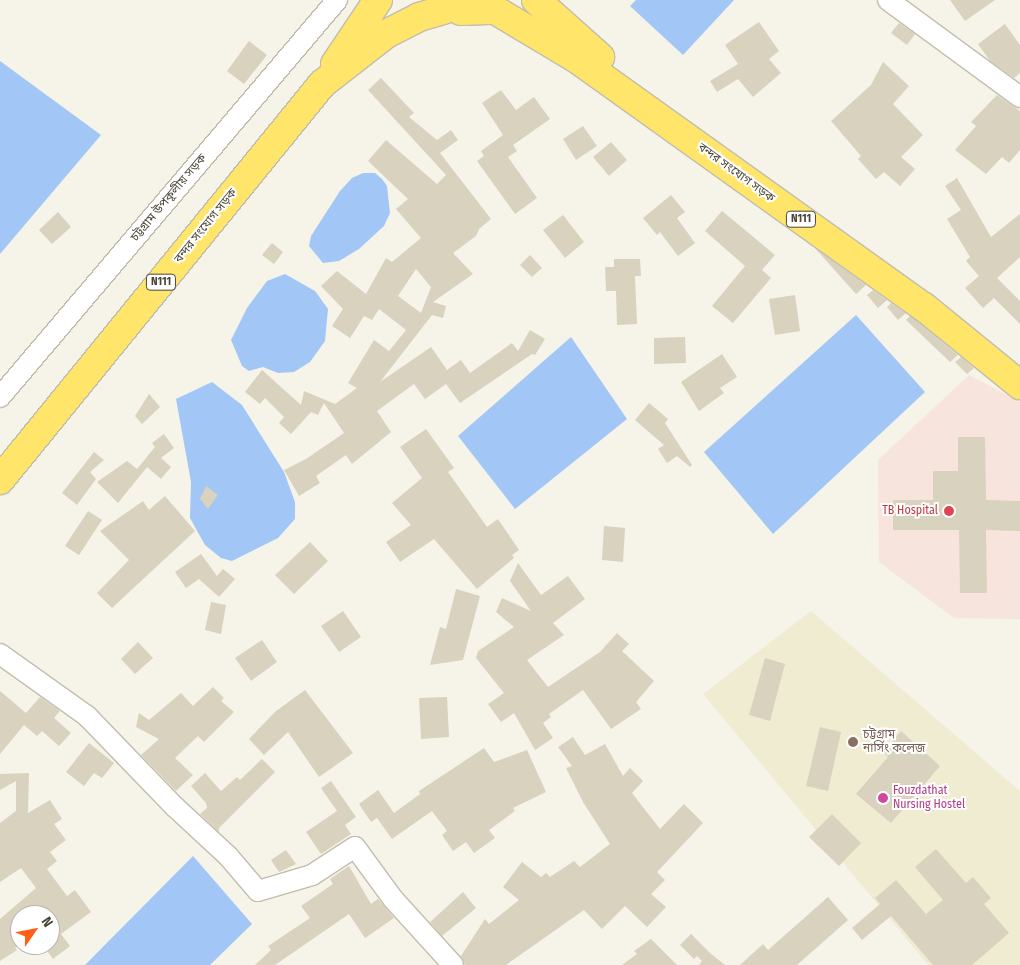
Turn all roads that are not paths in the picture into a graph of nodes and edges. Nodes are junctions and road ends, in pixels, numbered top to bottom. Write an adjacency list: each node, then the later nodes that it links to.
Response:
1 (337, 0): 10 (street, চট্টগ্রাম উপকূলীয় সড়ক)
2 (378, 0): 6 (highway, N111)
3 (536, 0): 8 (highway, বন্দর সংযোগ সড়ক / N111)
4 (888, 0): 7 (street)
5 (453, 5): 6 (highway, বন্দর সংযোগ সড়ক); 9 (highway, বন্দর সংযোগ সড়ক / N111)
6 (322, 84): 11 (highway, বন্দর সংযোগ সড়ক / N111)
7 (1020, 97)
8 (1020, 365)
9 (1020, 385)
10 (0, 397)
11 (0, 480)
12 (0, 654): 13 (street)
13 (453, 965)

